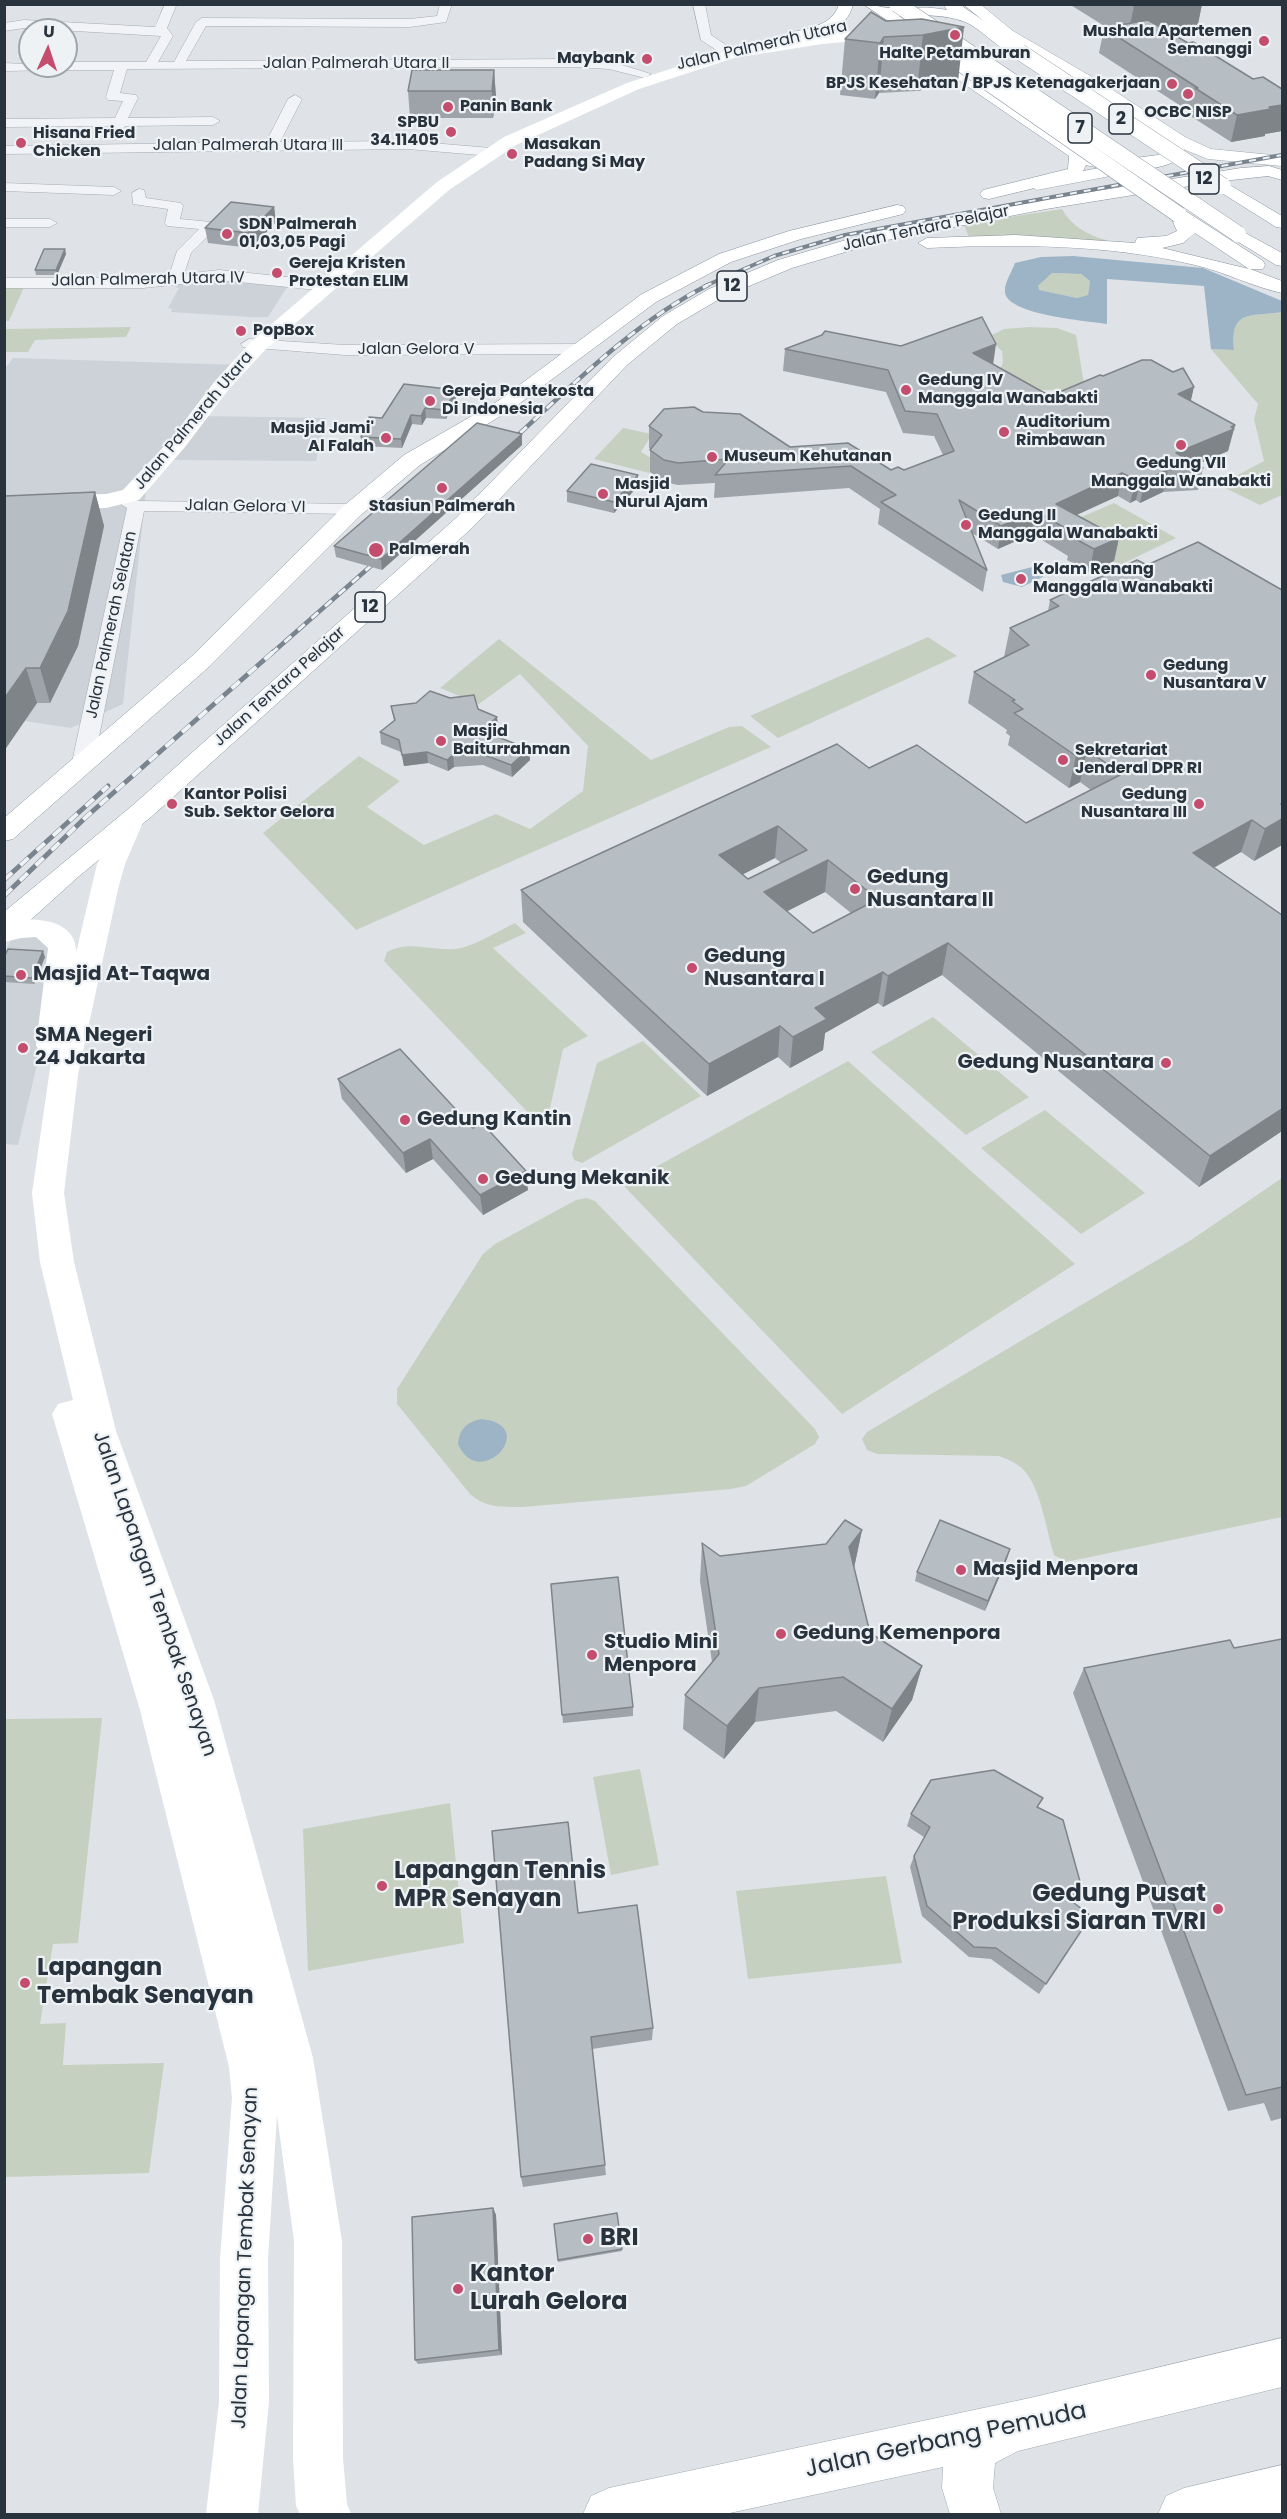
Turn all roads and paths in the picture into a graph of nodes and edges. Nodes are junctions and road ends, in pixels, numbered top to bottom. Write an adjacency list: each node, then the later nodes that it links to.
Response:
1 (446, 4): 14 (street)
2 (699, 4): 17 (street)
3 (846, 4): 16 (main road)
4 (870, 4): 8 (main road)
5 (917, 4): 46 (main road, 7)
6 (949, 4): 10 (main road, 2)
7 (170, 6): 14 (street)
8 (891, 7): 10 (main road, Jalan Palmerah Utara); 15 (main road); 16 (main road, Jalan Palmerah Utara); 46 (main road, 7, bridge)
9 (62, 11): 11 (street)
10 (969, 11): 13 (main road, 2)
11 (56, 18)
12 (78, 26): 14 (street)
13 (993, 29): 27 (main road); 45 (main road, 2, bridge)
14 (176, 31): 18 (street); 20 (street)
15 (908, 34): 17 (main road, Jalan Palmerah Utara); 33 (main road); 42 (main road, Jalan Palmerah Utara / 2, bridge)
16 (795, 36): 17 (main road, Jalan Palmerah Utara)
17 (728, 52): 22 (main road, Jalan Palmerah Utara)
18 (178, 64): 20 (street, Jalan Palmerah Utara II); 22 (street, Jalan Palmerah Utara II)
19 (122, 65): 20 (street, Jalan Palmerah Utara II); 21 (street, Jalan Palmerah Utara II); 26 (street)
20 (150, 65)
21 (78, 66)
22 (650, 76): 31 (main road, Jalan Palmerah Utara)
23 (295, 99): 28 (street)
24 (213, 121): 26 (street)
25 (4, 123): 26 (street)
26 (120, 123): 29 (street)
27 (1179, 141): 32 (main road); 33 (main road)
28 (271, 146): 29 (street, Jalan Palmerah Utara III); 31 (street, Jalan Palmerah Utara III)
29 (106, 147): 30 (street, Jalan Palmerah Utara III)
30 (4, 150)
31 (485, 151): 53 (main road, Jalan Palmerah Utara)
32 (1208, 154): 34 (main road); 37 (main road, Jalan Tentara Pelajar / 12)
33 (1077, 156): 37 (main road)
34 (1279, 169): 40 (main road, Jalan Tentara Pelajar / 12)
35 (6, 191): 36 (street)
36 (114, 191)
37 (1000, 192): 39 (main road, Jalan Tentara Pelajar / 12)
38 (139, 193): 50 (street)
39 (970, 197)
40 (1081, 199): 42 (main road); 49 (main road, Jalan Tentara Pelajar / 12)
41 (915, 207): 57 (main road, Jalan Tentara Pelajar / 12)
42 (1180, 216): 51 (main road, 2)
43 (4, 222): 44 (street)
44 (50, 223)
45 (1282, 224)
46 (1246, 232): 47 (main road, 7); 48 (main road, 7)
47 (1282, 248)
48 (1282, 261)
49 (789, 268): 54 (main road); 55 (main road); 63 (main road, Jalan Tentara Pelajar / 12)
50 (176, 278): 52 (street, Jalan Palmerah Utara IV); 53 (street, Jalan Palmerah Utara IV)
51 (1282, 282)
52 (4, 283)
53 (321, 285): 56 (main road, Jalan Palmerah Utara)
54 (1282, 287)
55 (686, 332)
56 (254, 345): 57 (street, Jalan Gelora V); 60 (main road, Jalan Palmerah Utara)
57 (582, 349): 62 (main road, Jalan Tentara Pelajar / 12)
58 (590, 420): 63 (main road)
59 (4, 496): 60 (main road)
60 (129, 496): 61 (main road); 62 (street, Jalan Gelora VI); 64 (street, Jalan Palmerah Selatan)
61 (4, 504)
62 (354, 509): 64 (main road, Jalan Tentara Pelajar / 12)
63 (464, 523): 65 (main road, Jalan Tentara Pelajar / 12)
64 (83, 762): 66 (main road, Jalan Tentara Pelajar / 12)
65 (131, 820): 67 (main road, Jalan Tentara Pelajar / 12); 74 (main road, Jalan Lapangan Tembak Senayan)
66 (4, 833)
67 (4, 930): 70 (main road, Jalan Lapangan Tembak Senayan)
68 (1282, 2363): 69 (main road, Jalan Gerbang Pemuda)
69 (1005, 2430): 75 (main road, Jalan Gerbang Pemuda); 76 (main road)
70 (238, 2464): 72 (main road, Jalan Lapangan Tembak Senayan); 73 (main road)
71 (1282, 2491): 77 (main road)
72 (232, 2514)
73 (256, 2514)
74 (326, 2514)
75 (609, 2514)
76 (976, 2514)
77 (1184, 2514)

